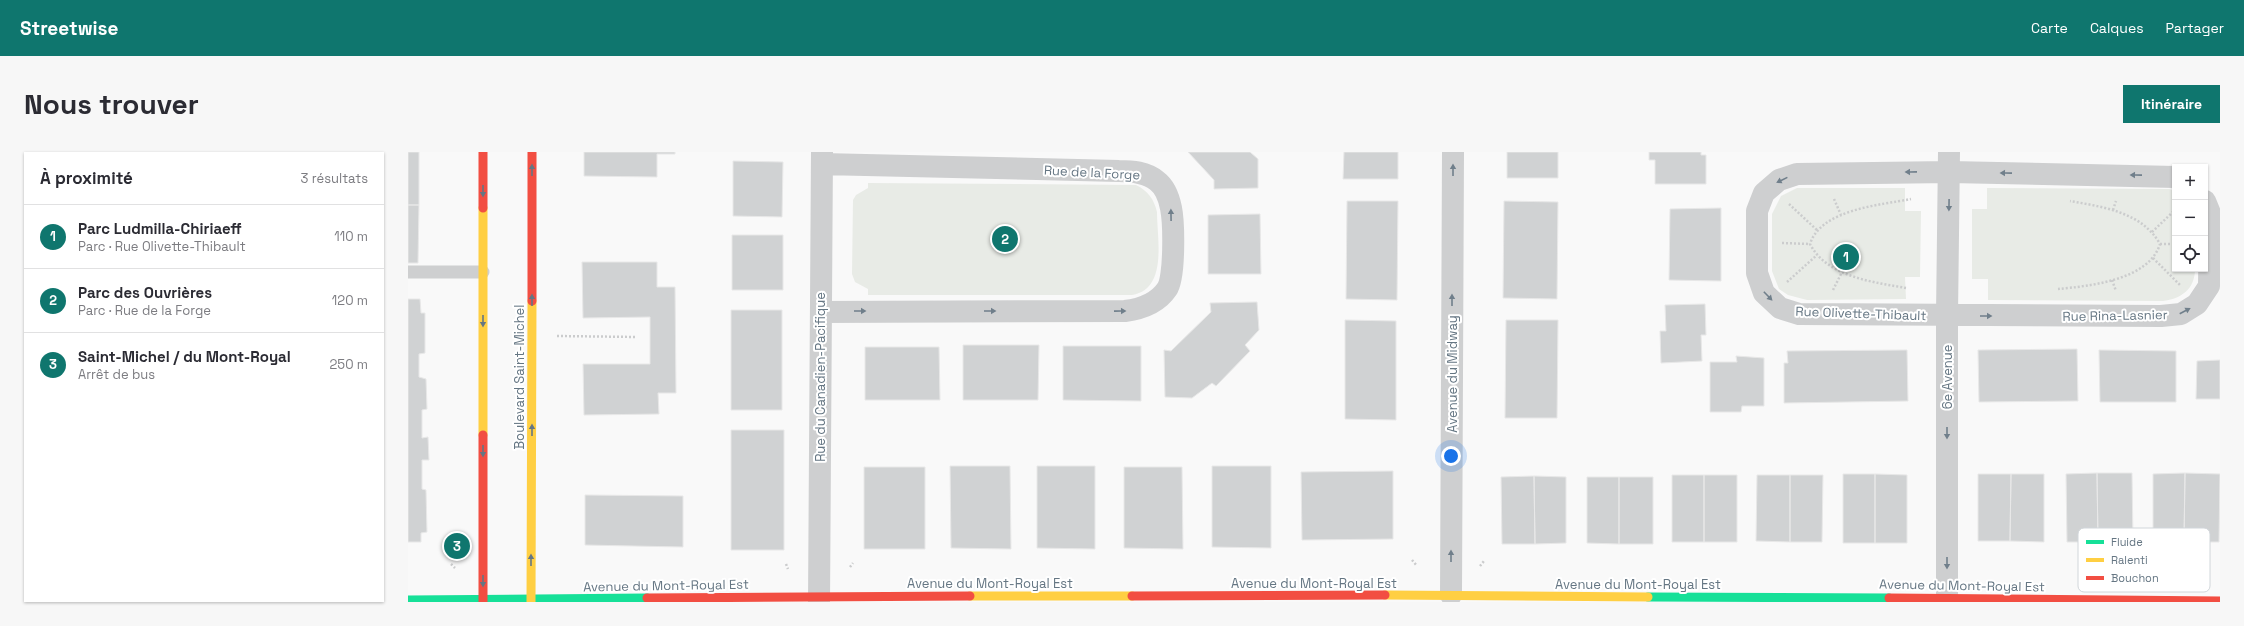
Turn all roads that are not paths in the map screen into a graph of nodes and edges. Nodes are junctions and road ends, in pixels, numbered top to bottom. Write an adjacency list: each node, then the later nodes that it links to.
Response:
1 (483, 152): 9 (street, one-way to 9)
2 (532, 152): 18 (street, Boulevard Saint-Michel, one-way to 2)
3 (1453, 152): 12 (street, Avenue du Midway, one-way to 3)
4 (822, 158): 10 (street, Rue du Canadien-Pacifique); 10 (street, Rue de la Forge, one-way to 4)
5 (1950, 162): 6 (street, one-way to 5); 11 (street, 6e Avenue, one-way to 11); 11 (street, Rue Olivette-Thibault, one-way to 11)
6 (2172, 177)
7 (2208, 208): 11 (street, Rue Rina-Lasnier, one-way to 7)
8 (408, 272): 9 (lane)
9 (483, 272): 17 (street, one-way to 17)
10 (820, 312): 13 (street, Rue du Canadien-Pacifique)
11 (1947, 316): 16 (street, 6e Avenue, one-way to 16)
12 (1451, 595): 13 (street, Avenue du Mont-Royal Est); 15 (street, Avenue du Mont-Royal Est)
13 (819, 599): 18 (street, Avenue du Mont-Royal Est)
14 (408, 600): 17 (street, Avenue du Mont-Royal Est)
15 (1679, 600): 16 (street, Avenue du Mont-Royal Est)
16 (1947, 600): 19 (street, Avenue du Mont-Royal Est)
17 (483, 601): 18 (street, Avenue du Mont-Royal Est)
18 (531, 601)
19 (2217, 601)

